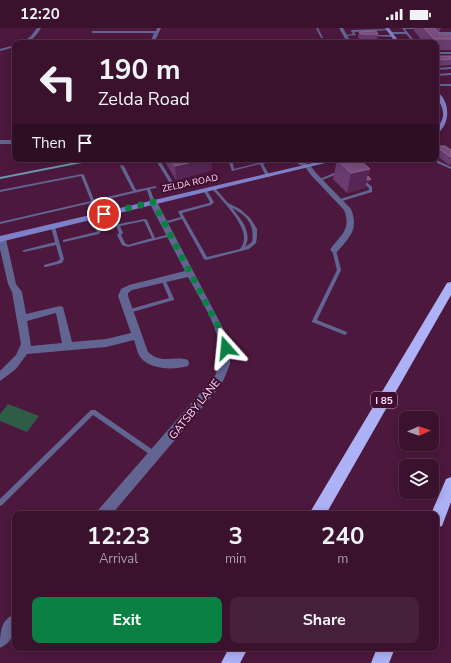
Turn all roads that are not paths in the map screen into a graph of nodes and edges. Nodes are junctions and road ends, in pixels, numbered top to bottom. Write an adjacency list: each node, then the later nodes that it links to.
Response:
1 (39, 28): 17 (street)
2 (317, 28): 16 (lane)
3 (341, 28): 13 (street)
4 (402, 28): 5 (lane); 11 (lane)
5 (420, 28)
6 (432, 28): 12 (lane)
7 (158, 30): 9 (street); 18 (street)
8 (377, 30): 10 (lane); 10 (lane); 13 (lane)
9 (93, 32)
10 (390, 32): 11 (lane); 15 (lane)
11 (406, 33): 20 (lane)
12 (451, 33)
13 (346, 36): 14 (lane); 19 (street)
14 (362, 36)
15 (370, 36)
16 (322, 38)
17 (28, 40)
18 (154, 40)
19 (349, 40)
20 (412, 40)
21 (12, 47): 22 (street)
22 (2, 49): 23 (street)
23 (11, 53)
24 (439, 53): 25 (lane)
25 (451, 53)
26 (439, 68): 27 (lane)
27 (451, 68)
28 (439, 75): 29 (lane)
29 (451, 75)
30 (439, 77): 31 (lane)
31 (449, 85)
32 (439, 96): 33 (main road)
33 (439, 129)
34 (0, 142): 35 (street)
35 (12, 142)
36 (159, 162): 48 (lane)
37 (231, 162): 40 (lane)
38 (265, 162): 40 (lane)
39 (438, 162): 43 (lane)
40 (261, 163): 46 (lane)
41 (308, 163): 46 (main road, ZELDA ROAD); 47 (street)
42 (122, 166): 54 (lane)
43 (451, 168)
44 (345, 171): 47 (lane)
45 (356, 174): 55 (lane)
46 (268, 176): 50 (main road, ZELDA ROAD)
47 (319, 180): 55 (street)
48 (172, 184)
49 (155, 187): 51 (lane)
50 (214, 188): 52 (main road, ZELDA ROAD); 58 (lane)
51 (148, 189): 54 (lane); 57 (lane)
52 (205, 190): 57 (main road, ZELDA ROAD); 61 (lane)
53 (0, 191): 56 (lane)
54 (135, 192): 56 (lane)
55 (338, 201): 74 (street)
56 (93, 202): 62 (lane)
57 (153, 202): 59 (main road, ZELDA ROAD); 63 (street, GATSBY LANE)
58 (227, 204): 73 (lane); 73 (lane)
59 (112, 211): 60 (main road, ZELDA ROAD); 64 (lane)
60 (95, 216): 65 (main road, ZELDA ROAD); 70 (lane)
61 (183, 218): 63 (lane); 73 (lane)
62 (0, 223)
63 (164, 223): 66 (street, GATSBY LANE)
64 (118, 225): 67 (lane); 69 (lane)
65 (53, 227): 68 (main road, ZELDA ROAD); 71 (lane)
66 (170, 235): 69 (lane); 77 (street, GATSBY LANE)
67 (124, 236): 72 (lane); 72 (lane)
68 (1, 239): 81 (street)
69 (154, 239): 72 (lane)
70 (64, 241)
71 (57, 243): 75 (lane); 76 (lane)
72 (127, 245)
73 (240, 250)
74 (334, 250): 82 (lane)
75 (24, 251)
76 (46, 266)
77 (190, 272): 78 (street); 88 (street, GATSBY LANE)
78 (164, 279): 80 (street); 80 (lane)
79 (451, 286): 92 (highway, I 85)
80 (129, 311): 83 (street)
81 (22, 319): 84 (street); 85 (street)
82 (345, 333)
83 (137, 335): 84 (street); 86 (street)
84 (68, 347): 85 (street)
85 (24, 350): 87 (street)
86 (184, 363)
87 (0, 376)
88 (155, 455): 90 (lane); 91 (street, GATSBY LANE)
89 (451, 484): 93 (highway)
90 (0, 503)
91 (107, 511)
92 (319, 511)
93 (439, 513)
94 (12, 625): 95 (street)
95 (0, 640)
96 (237, 651): 98 (highway)
97 (385, 651): 99 (highway)
98 (230, 663)
99 (380, 663)

